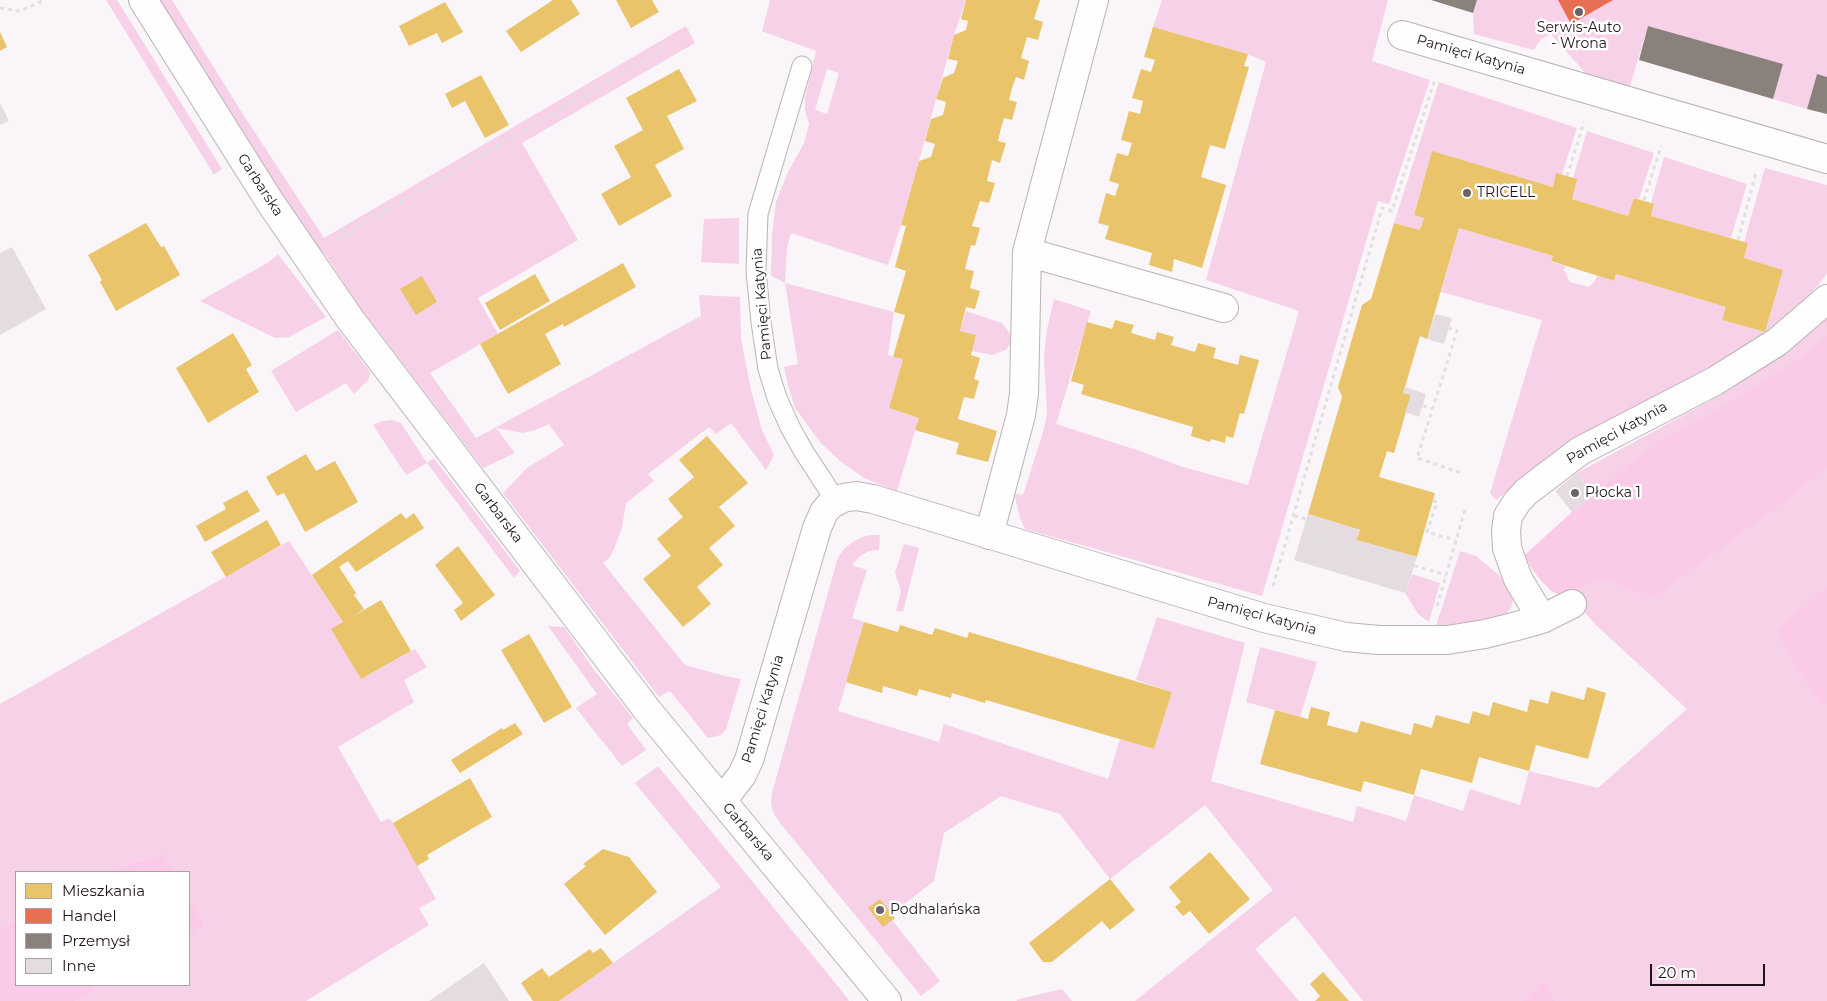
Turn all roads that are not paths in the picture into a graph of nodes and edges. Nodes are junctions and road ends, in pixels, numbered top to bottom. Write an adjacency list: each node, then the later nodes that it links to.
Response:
1 (143, 0): 13 (street, Garbarska)
2 (1094, 0): 6 (street)
3 (1402, 35): 5 (street, Pamięci Katynia)
4 (802, 66): 9 (lane, Pamięci Katynia)
5 (1827, 159)
6 (1028, 252): 8 (street); 10 (street)
7 (1827, 300): 12 (street, Pamięci Katynia)
8 (1224, 308)
9 (836, 501): 10 (street, Pamięci Katynia); 13 (street, Pamięci Katynia)
10 (989, 535): 12 (street, Pamięci Katynia)
11 (1572, 604): 12 (street, Pamięci Katynia)
12 (1542, 619)
13 (722, 801): 14 (street, Garbarska)
14 (887, 1001)

